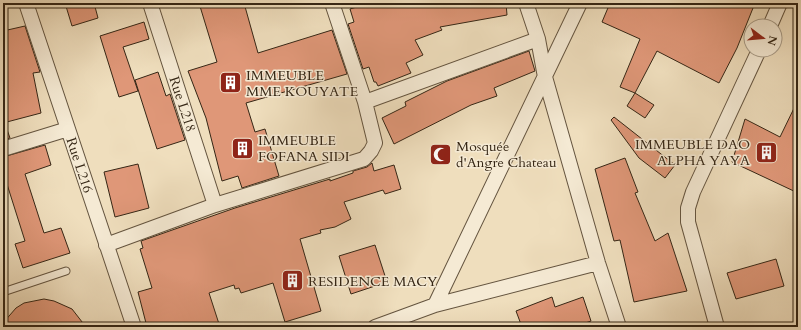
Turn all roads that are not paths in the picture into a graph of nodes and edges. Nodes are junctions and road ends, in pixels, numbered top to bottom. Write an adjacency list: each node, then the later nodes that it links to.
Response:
1 (26, 3): 12 (street, Rue L216)
2 (150, 3): 14 (street, Rue L218)
3 (332, 3): 11 (street)
4 (526, 3): 8 (street)
5 (580, 3): 10 (street)
6 (780, 3): 7 (street)
7 (773, 18)
8 (538, 39): 10 (street); 11 (street)
9 (755, 58): 23 (street)
10 (545, 77): 16 (street); 19 (street)
11 (365, 102): 14 (street)
12 (68, 129): 13 (street); 15 (street, Rue L216)
13 (3, 149)
14 (216, 204): 15 (street)
15 (106, 245): 20 (street, Rue L216)
16 (598, 262): 19 (street); 22 (street)
17 (66, 271): 18 (lane)
18 (3, 292)
19 (435, 305): 21 (street)
20 (134, 327)
21 (375, 327)
22 (619, 327)
23 (718, 327)

